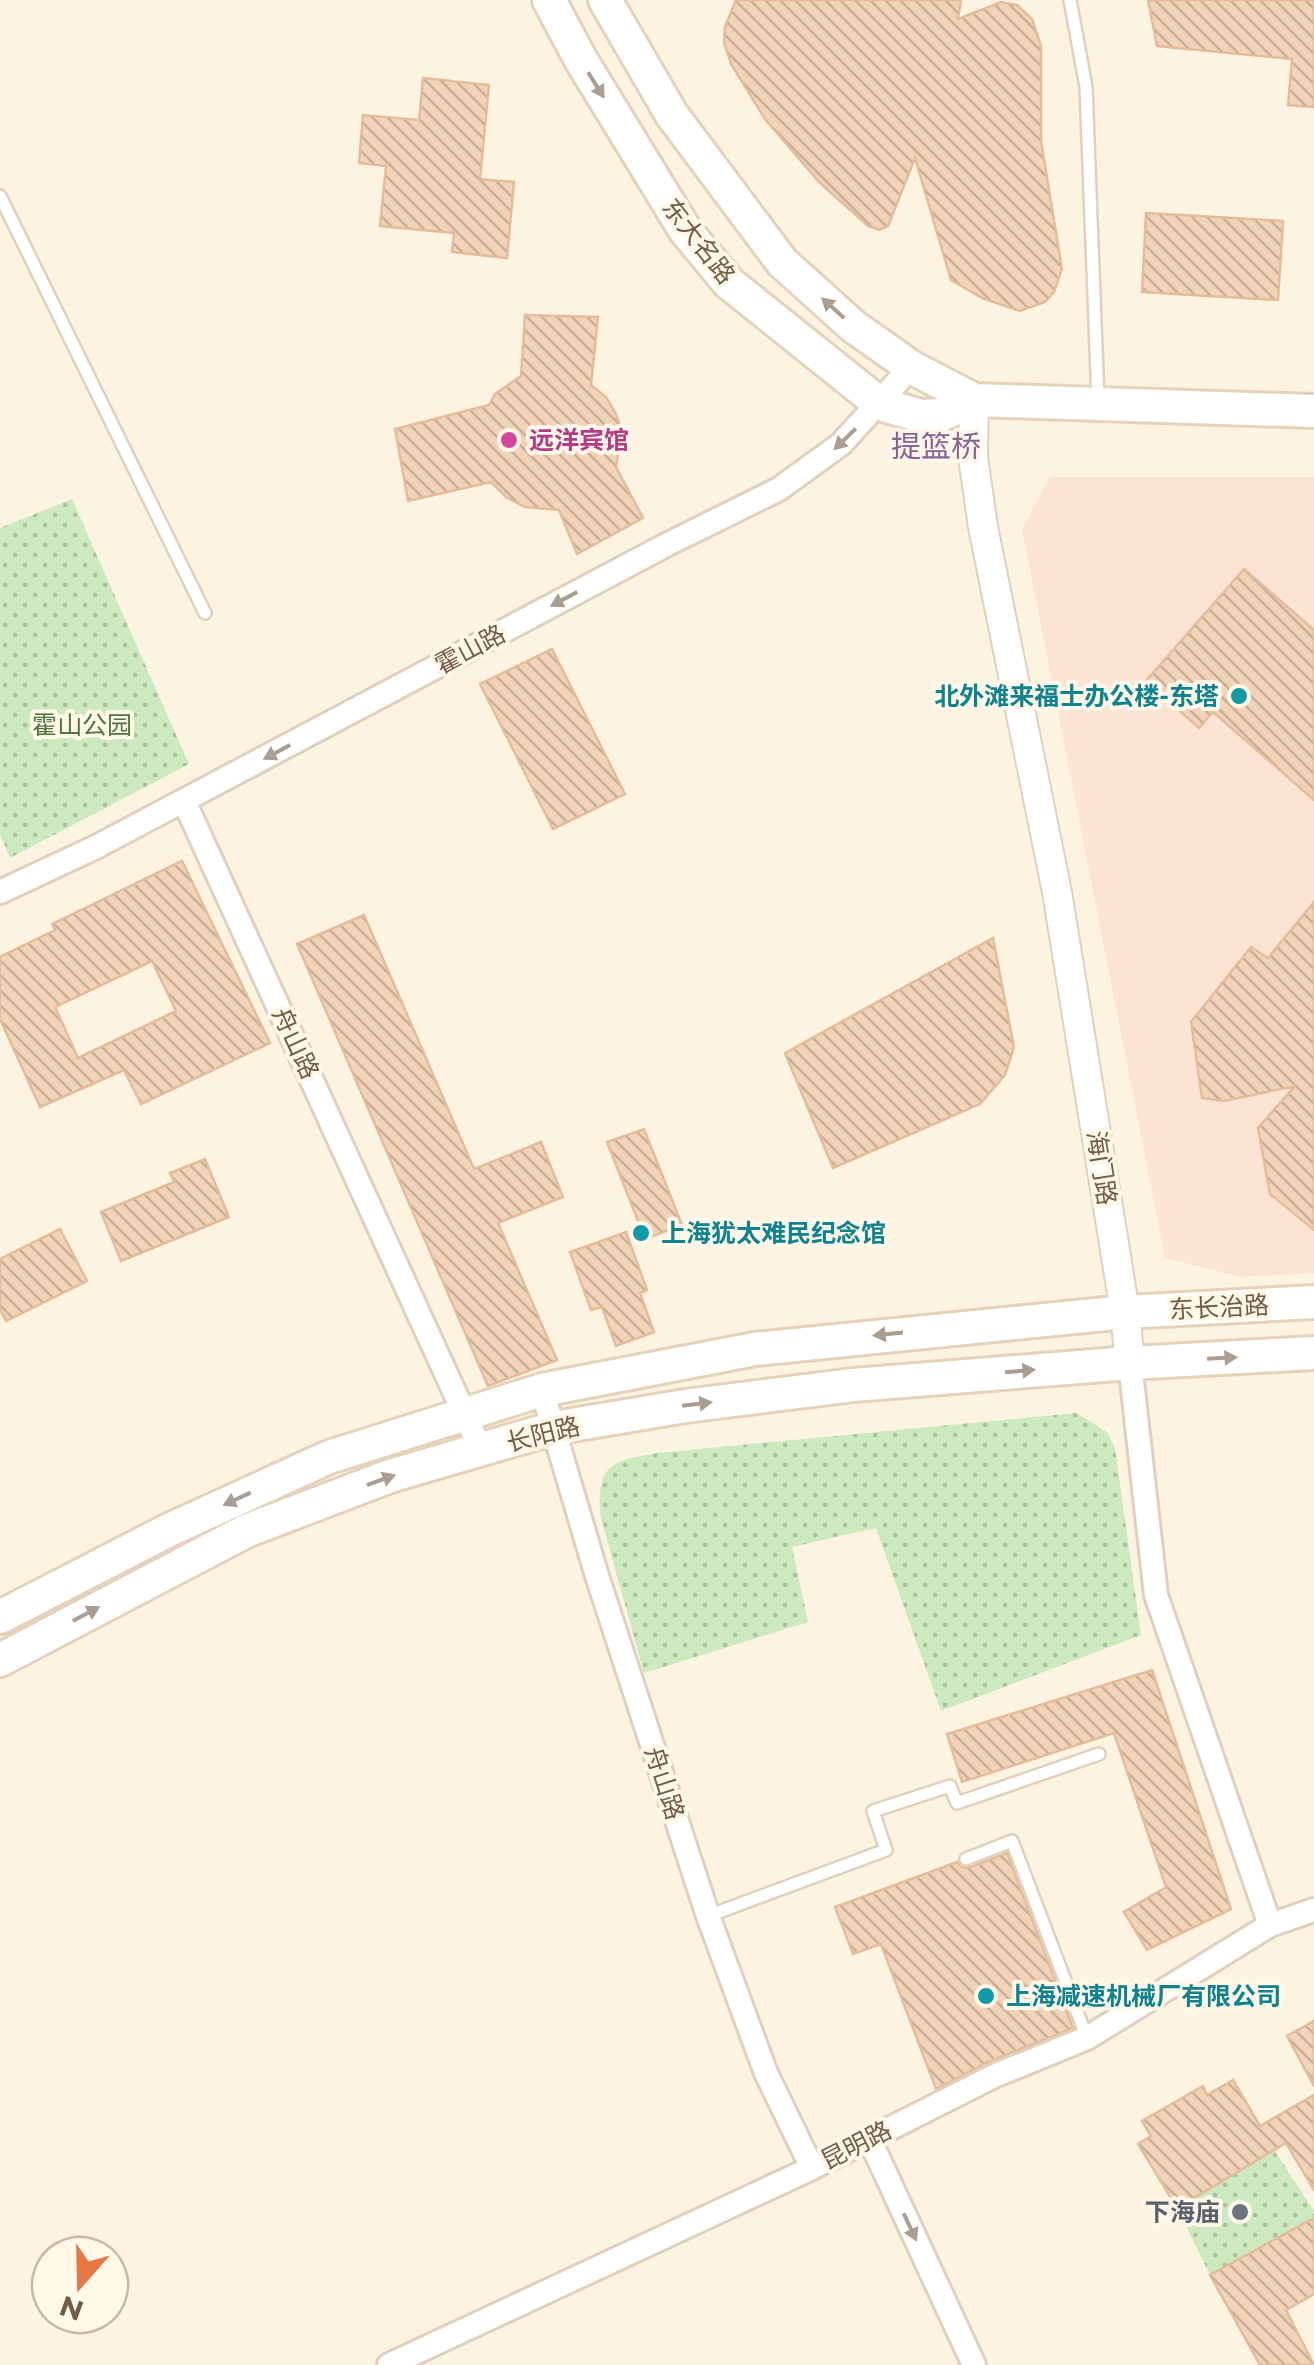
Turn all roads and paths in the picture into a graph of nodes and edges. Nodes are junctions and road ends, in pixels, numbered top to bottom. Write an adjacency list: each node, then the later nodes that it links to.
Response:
1 (549, 0): 7 (main road, 东大名路, one-way to 7)
2 (605, 0): 5 (main road, 东大名路, one-way to 2)
3 (1070, 0): 8 (lane)
4 (0, 196): 10 (lane)
5 (911, 367): 6 (main road, 东大名路); 7 (street, 霍山路)
6 (974, 400): 7 (main road, 东大名路); 8 (main road, 东大名路); 14 (street, 海门路)
7 (880, 404): 11 (street, 霍山路, one-way to 11)
8 (1098, 406): 9 (main road, 东大名路)
9 (1314, 412)
10 (204, 613)
11 (184, 801): 12 (street, 霍山路); 18 (street, 舟山路)
12 (0, 892)
13 (1314, 1302): 14 (main road, 东长治路)
14 (1125, 1312): 16 (street, 海门路); 17 (main road, 长阳路, one-way to 17)
15 (1314, 1353): 16 (main road, 东长治路, one-way to 15)
16 (1130, 1362): 19 (main road, 长阳路, one-way to 16); 27 (street, 海门路)
17 (542, 1390): 18 (main road, 长阳路); 19 (street, 舟山路)
18 (467, 1414): 20 (street, 舟山路); 21 (main road, 长阳路, one-way to 21)
19 (554, 1428): 20 (main road, 长阳路); 26 (street, 舟山路)
20 (481, 1450): 22 (main road, 长阳路, one-way to 20)
21 (0, 1616)
22 (0, 1660)
23 (1099, 1754): 26 (lane)
24 (966, 1858): 28 (lane)
25 (1314, 1910): 27 (street, 昆明路)
26 (708, 1916): 30 (street, 舟山路)
27 (1270, 1925): 28 (street, 昆明路)
28 (1086, 2038): 29 (street, 昆明路)
29 (869, 2138): 30 (street, 昆明路); 32 (street, one-way to 32)
30 (812, 2168): 31 (street, 昆明路)
31 (389, 2365)
32 (974, 2365)

